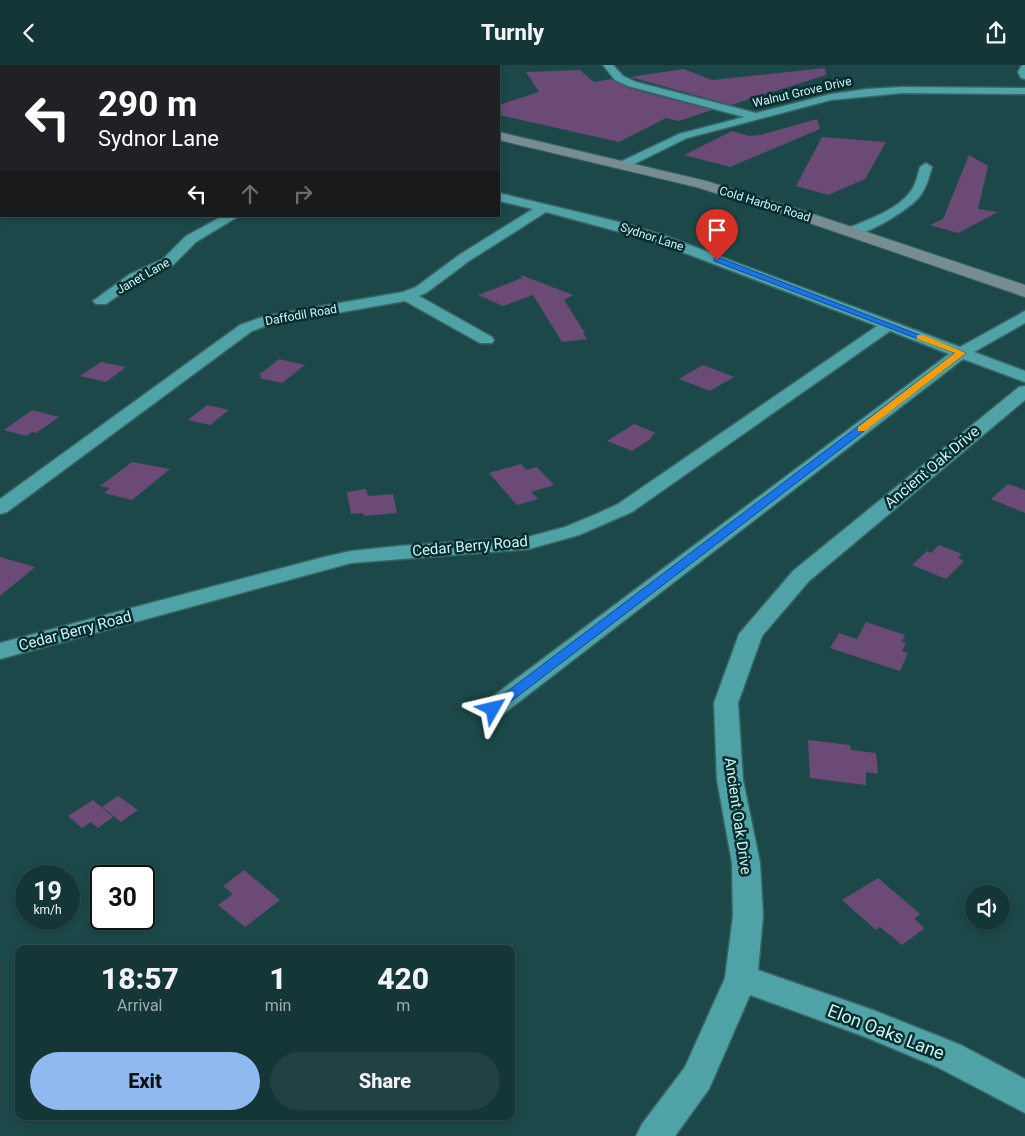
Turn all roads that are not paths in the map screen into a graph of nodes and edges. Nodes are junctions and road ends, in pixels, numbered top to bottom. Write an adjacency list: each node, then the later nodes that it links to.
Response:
1 (608, 65): 5 (street)
2 (1025, 67): 3 (street)
3 (1025, 76)
4 (1025, 91): 5 (street, Walnut Grove Drive)
5 (754, 116): 7 (street, Walnut Grove Drive)
6 (500, 136): 7 (main road, Cold Harbor Road)
7 (624, 165): 12 (main road, Cold Harbor Road)
8 (926, 167): 12 (street)
9 (500, 197): 10 (street, Sydnor Lane)
10 (544, 208): 14 (street, Daffodil Road); 17 (street, Sydnor Lane)
11 (231, 217): 15 (street, Janet Lane)
12 (852, 232): 13 (main road, Cold Harbor Road)
13 (1025, 291)
14 (407, 296): 18 (street); 22 (street, Daffodil Road)
15 (101, 301)
16 (1025, 317): 19 (street)
17 (889, 325): 19 (street, Sydnor Lane); 23 (street, Cedar Berry Road)
18 (486, 341)
19 (961, 353): 20 (street, Sydnor Lane); 24 (street)
20 (1025, 377)
21 (1025, 391): 25 (street, Ancient Oak Drive)
22 (0, 507)
23 (0, 651)
24 (493, 709)
25 (741, 978): 26 (street, Elon Oaks Lane); 27 (street, Ancient Oak Drive)
26 (1025, 1097)
27 (654, 1136)

